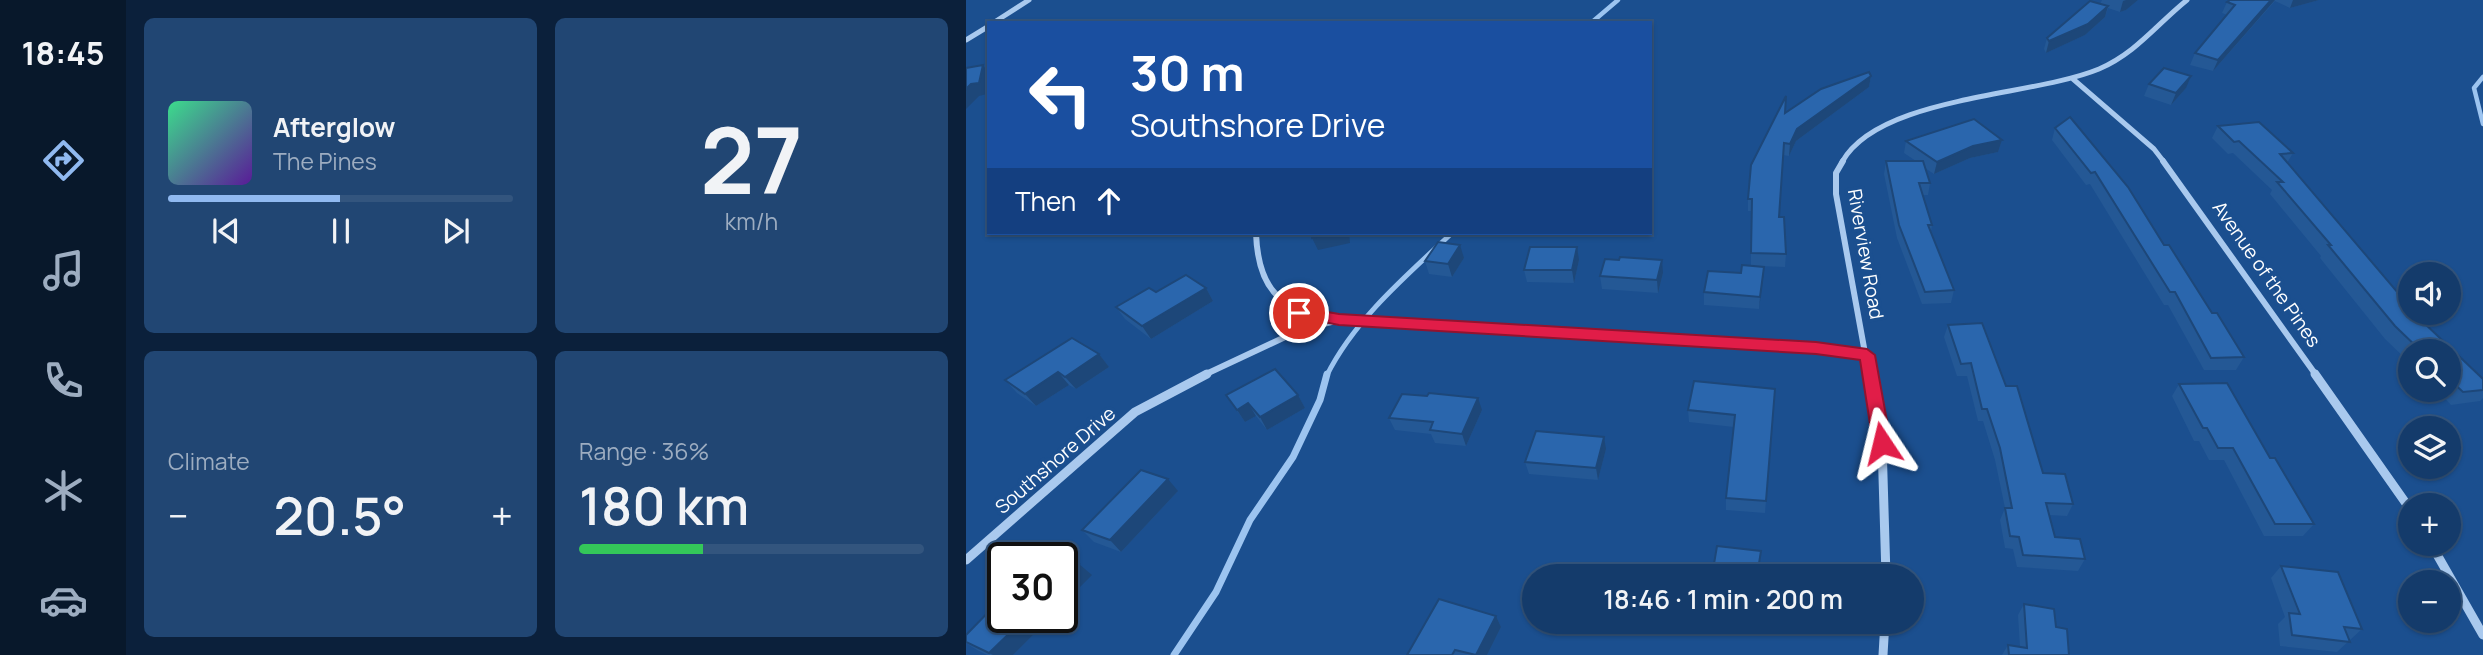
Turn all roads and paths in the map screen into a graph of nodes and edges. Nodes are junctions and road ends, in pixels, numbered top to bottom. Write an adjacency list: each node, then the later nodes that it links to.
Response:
1 (1029, 0): 3 (street)
2 (2187, 0): 6 (street, Riverview Road)
3 (996, 21)
4 (987, 27): 5 (street)
5 (966, 40)
6 (2073, 79): 9 (street, Riverview Road); 10 (street, Avenue of the Pines)
7 (1256, 235): 8 (street)
8 (1339, 320): 9 (street, Southshore Drive); 12 (street, Southshore Drive)
9 (1867, 355): 13 (street, Riverview Road)
10 (2399, 493)
11 (2438, 556): 15 (street)
12 (966, 560)
13 (1886, 564)
14 (1884, 634): 16 (street)
15 (2483, 635)
16 (1883, 655)

